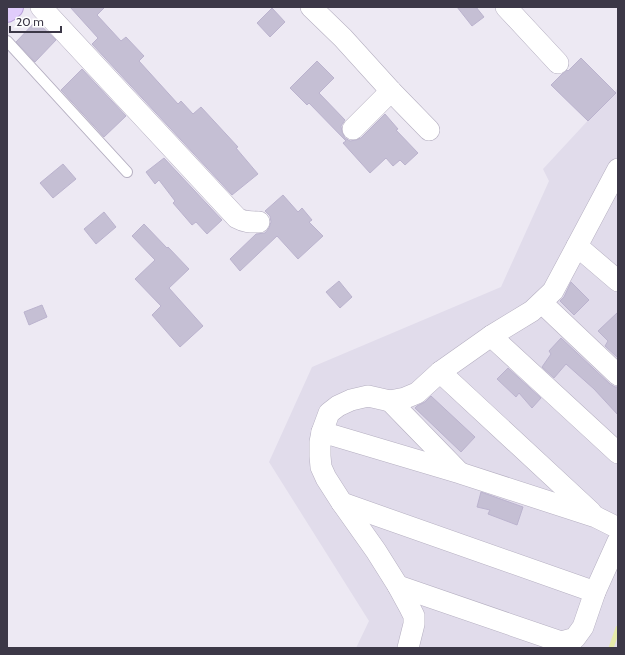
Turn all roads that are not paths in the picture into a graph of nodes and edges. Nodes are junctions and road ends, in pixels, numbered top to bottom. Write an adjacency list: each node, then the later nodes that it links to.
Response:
1 (12, 7): 5 (main road)
2 (41, 7): 13 (street)
3 (311, 7): 8 (street)
4 (506, 7): 7 (street)
5 (7, 11)
6 (7, 41): 11 (lane)
7 (558, 63)
8 (391, 91): 9 (street); 10 (street)
9 (353, 129)
10 (429, 130)
11 (127, 172)
12 (615, 183): 14 (street)
13 (259, 222)
14 (576, 246): 15 (street); 16 (street)
15 (618, 281)
16 (542, 303): 17 (street); 19 (street)
17 (491, 336): 18 (street); 22 (street)
18 (440, 372): 20 (street); 25 (street)
19 (618, 375)
20 (390, 401): 21 (street); 23 (street)
21 (322, 432): 23 (street); 24 (street)
22 (618, 453)
23 (460, 473): 25 (street)
24 (342, 503): 28 (street); 29 (street)
25 (596, 516): 26 (street)
26 (618, 528)
27 (618, 541): 29 (street)
28 (398, 586): 29 (street); 30 (street)
29 (595, 592)
30 (408, 648)

